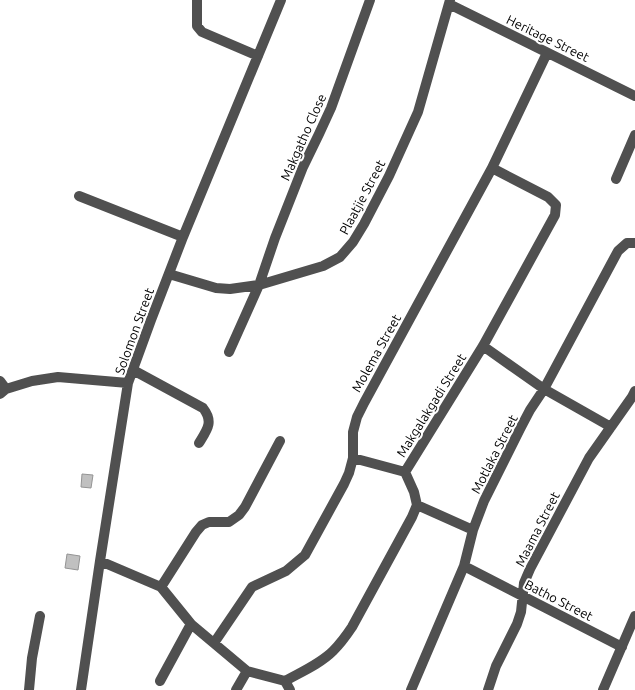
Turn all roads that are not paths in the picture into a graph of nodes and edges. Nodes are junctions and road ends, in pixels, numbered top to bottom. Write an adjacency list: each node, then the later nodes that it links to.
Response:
1 (197, 0): 6 (street)
2 (281, 0): 6 (street, Solomon Street)
3 (370, 0): 15 (street, Makgatho Close)
4 (449, 2): 5 (street, Heritage Street); 15 (street, Plaatjie Street)
5 (547, 53): 7 (street, Heritage Street); 9 (street, Molema Street)
6 (258, 56): 12 (street, Solomon Street)
7 (635, 96)
8 (635, 135): 10 (street)
9 (492, 168): 16 (street, Makgalakgadi Street); 26 (street, Molema Street)
10 (616, 179)
11 (79, 196): 12 (street)
12 (183, 237): 14 (street, Solomon Street)
13 (631, 243): 21 (street, Motlaka Street)
14 (169, 274): 15 (street, Plaatjie Street); 18 (street, Solomon Street)
15 (259, 285): 17 (street, Makgatho Close)
16 (483, 346): 21 (street); 27 (street, Makgalakgadi Street)
17 (229, 352)
18 (133, 370): 19 (street, Solomon Street); 25 (street)
19 (128, 383): 20 (street); 30 (street, Solomon Street)
20 (2, 388)
21 (544, 389): 23 (street); 29 (street, Motlaka Street)
22 (635, 391): 23 (street, Maama Street)
23 (611, 427): 33 (street, Maama Street)
24 (280, 441): 32 (street)
25 (199, 443)
26 (354, 458): 27 (street); 37 (street, Molema Street)
27 (405, 472): 28 (street, Makgalakgadi Street)
28 (417, 505): 29 (street); 40 (street)
29 (473, 530): 31 (street, Motlaka Street)
30 (100, 560): 32 (street); 43 (street, Solomon Street)
31 (464, 566): 33 (street, Batho Street); 46 (street, Motlaka Street)
32 (161, 587): 36 (street)
33 (522, 596): 38 (street, Batho Street); 47 (street, Maama Street)
34 (40, 616): 42 (street)
35 (635, 616): 38 (street)
36 (191, 624): 37 (street); 41 (street)
37 (214, 643): 39 (street)
38 (622, 647): 48 (street)
39 (247, 671): 40 (street); 44 (street)
40 (285, 680): 45 (street)
41 (160, 681)
42 (29, 690)
43 (81, 690)
44 (236, 690)
45 (290, 690)
46 (411, 690)
47 (488, 690)
48 (603, 690)

